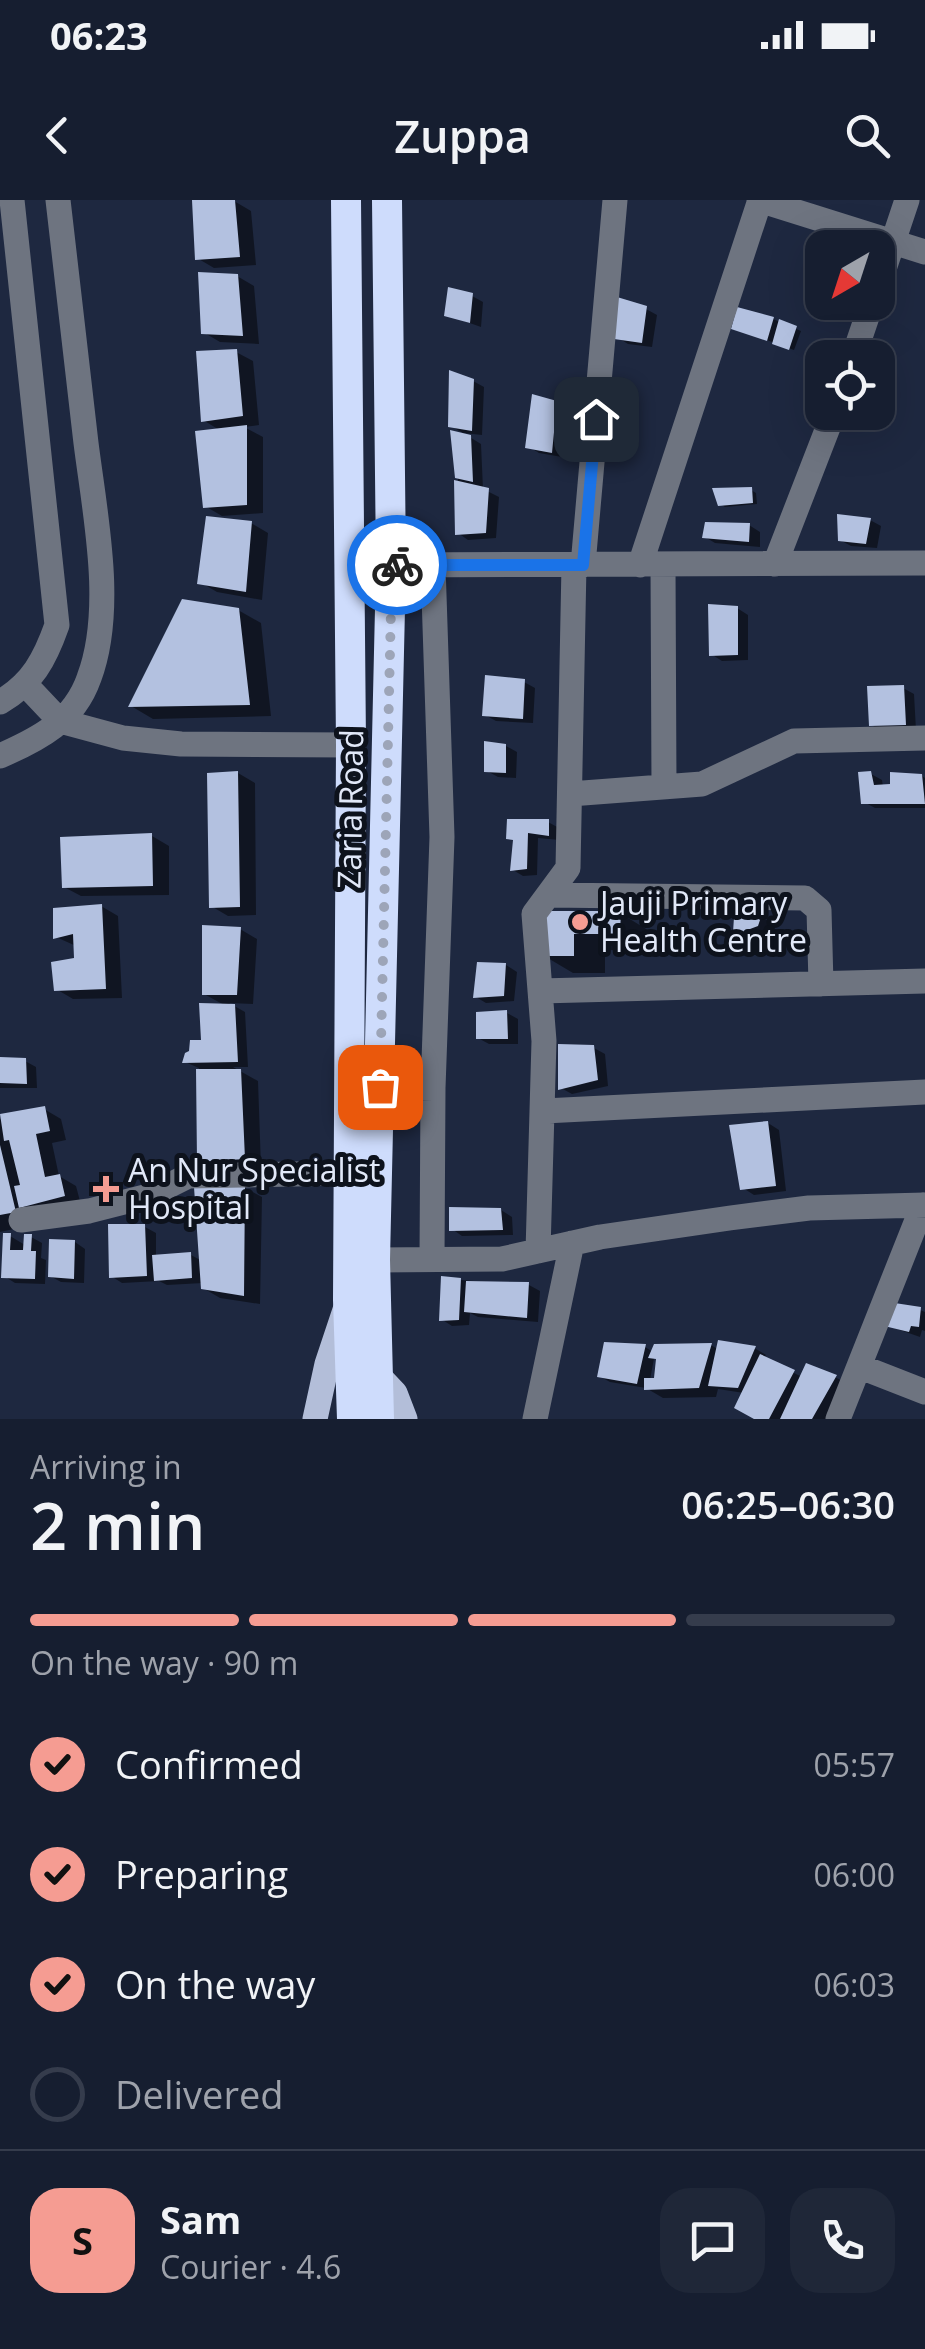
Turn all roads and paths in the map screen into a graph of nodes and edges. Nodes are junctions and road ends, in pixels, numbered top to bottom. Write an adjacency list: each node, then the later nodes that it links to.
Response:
1 (12, 200): 19 (street)
2 (58, 200): 21 (street)
3 (346, 200): 23 (highway, Zaria Road)
4 (387, 200): 15 (highway, Zaria Road)
5 (615, 200): 17 (street)
6 (907, 200): 9 (street)
7 (766, 201): 8 (street); 18 (street)
8 (851, 230)
9 (895, 235)
10 (895, 245): 11 (street)
11 (925, 252)
12 (827, 430): 14 (street)
13 (925, 561): 14 (street)
14 (775, 564): 18 (street)
15 (392, 565): 16 (street); 31 (highway, Zaria Road)
16 (433, 565): 17 (street); 32 (street)
17 (579, 565): 18 (street); 26 (street)
18 (651, 565): 25 (street)
19 (26, 685): 20 (street); 21 (street)
20 (0, 702)
21 (60, 721): 23 (street); 24 (street)
22 (925, 738): 25 (street)
23 (351, 745): 35 (highway, Zaria Road)
24 (0, 756)
25 (664, 787): 26 (street)
26 (570, 794): 27 (street)
27 (548, 896): 29 (street); 30 (street)
28 (925, 981): 29 (street)
29 (822, 984): 30 (street)
30 (540, 991): 34 (street)
31 (380, 1087): 32 (street); 41 (highway, Zaria Road)
32 (433, 1088): 40 (street)
33 (925, 1092): 34 (street)
34 (544, 1111): 39 (street)
35 (349, 1173): 37 (street); 42 (highway, Zaria Road)
36 (924, 1206): 38 (street); 43 (street)
37 (20, 1220)
38 (572, 1244): 39 (street); 50 (street)
39 (538, 1252): 40 (street)
40 (432, 1258): 41 (street)
41 (376, 1260): 44 (highway, Zaria Road)
42 (348, 1300): 46 (main road); 47 (highway, Zaria Road)
43 (861, 1366): 45 (street); 51 (street)
44 (378, 1374): 48 (highway, Zaria Road); 49 (main road)
45 (925, 1392)
46 (315, 1419)
47 (352, 1419)
48 (379, 1419)
49 (405, 1419)
50 (535, 1419)
51 (838, 1419)

